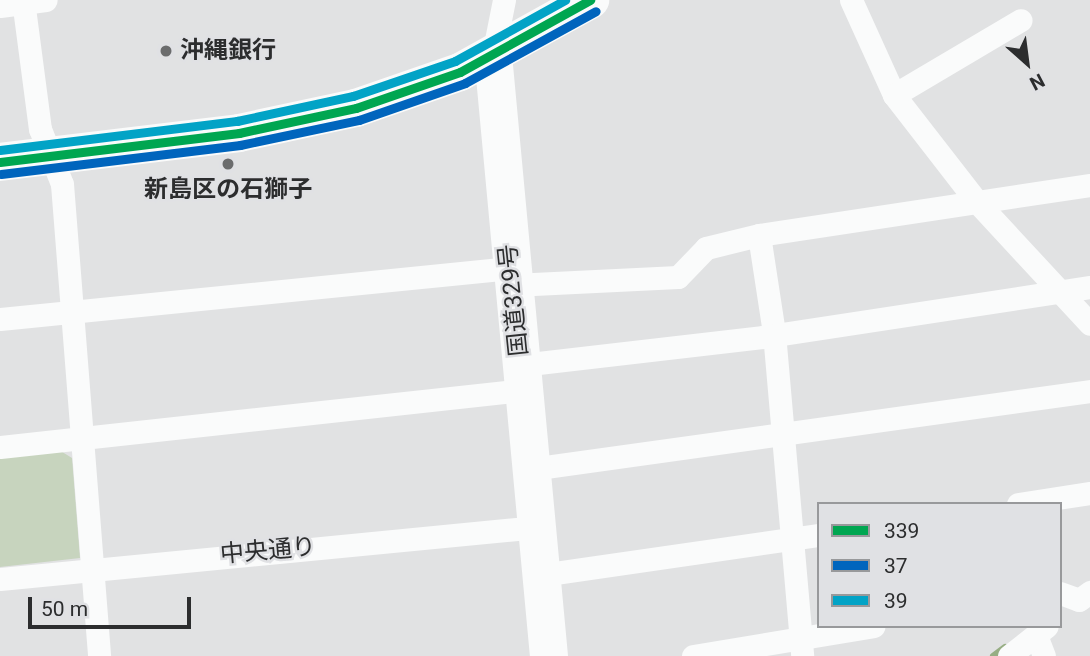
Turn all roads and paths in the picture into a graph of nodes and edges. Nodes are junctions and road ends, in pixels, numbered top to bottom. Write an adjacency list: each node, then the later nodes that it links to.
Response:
1 (504, 0): 7 (street)
2 (590, 0): 7 (highway)
3 (31, 1): 5 (street); 9 (street)
4 (860, 4): 8 (street)
5 (0, 6)
6 (1021, 20): 8 (street)
7 (493, 55): 9 (highway); 14 (highway, 国道329号)
8 (894, 95): 12 (street)
9 (52, 156): 10 (highway); 17 (street)
10 (0, 162)
11 (1090, 185): 12 (street)
12 (976, 202): 13 (street); 16 (street)
13 (759, 235): 14 (street); 20 (street)
14 (512, 277): 17 (street); 21 (highway, 国道329号)
15 (1090, 287): 16 (street)
16 (1065, 292): 19 (street); 20 (street)
17 (72, 312): 18 (street); 24 (street)
18 (0, 319)
19 (1090, 324)
20 (774, 334): 21 (street); 23 (street)
21 (522, 377): 24 (street); 26 (highway, 国道329号)
22 (1090, 391): 23 (street)
23 (783, 435): 26 (street); 31 (street)
24 (80, 441): 25 (street); 32 (street)
25 (0, 447)
26 (531, 469): 29 (highway, 国道329号)
27 (1090, 492): 28 (street)
28 (1030, 502)
29 (537, 527): 32 (street, 中央通り); 33 (highway, 国道329号)
30 (817, 535): 31 (street)
31 (791, 540): 33 (street); 39 (street)
32 (91, 568): 34 (street, 中央通り); 40 (street)
33 (541, 575): 41 (highway, 国道329号)
34 (0, 579)
35 (1077, 595): 36 (street)
36 (1062, 613)
37 (867, 628): 39 (street)
38 (1042, 639): 43 (street)
39 (801, 648): 42 (street)
40 (99, 656)
41 (550, 656)
42 (693, 656)
43 (1009, 656)

